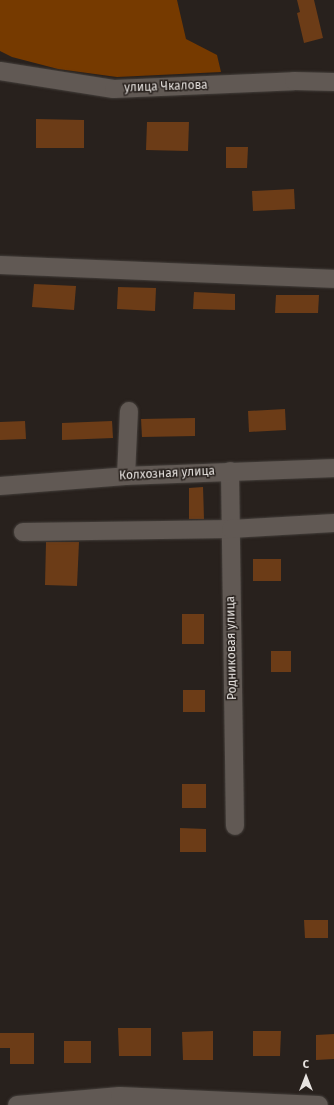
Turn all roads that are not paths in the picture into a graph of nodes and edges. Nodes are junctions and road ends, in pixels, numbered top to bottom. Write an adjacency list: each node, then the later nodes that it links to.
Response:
1 (0, 71): 2 (street, улица Чкалова)
2 (334, 82)
3 (0, 265): 4 (street)
4 (334, 279)
5 (129, 411): 8 (street)
6 (334, 468): 7 (street, Колхозная улица)
7 (230, 471): 8 (street, Колхозная улица); 11 (street, Родниковая улица)
8 (126, 476): 9 (street, Колхозная улица)
9 (0, 486)
10 (334, 523): 11 (street)
11 (231, 529): 12 (street); 13 (street, Родниковая улица)
12 (23, 532)
13 (235, 826)
14 (17, 1105): 15 (street)
15 (319, 1105)

